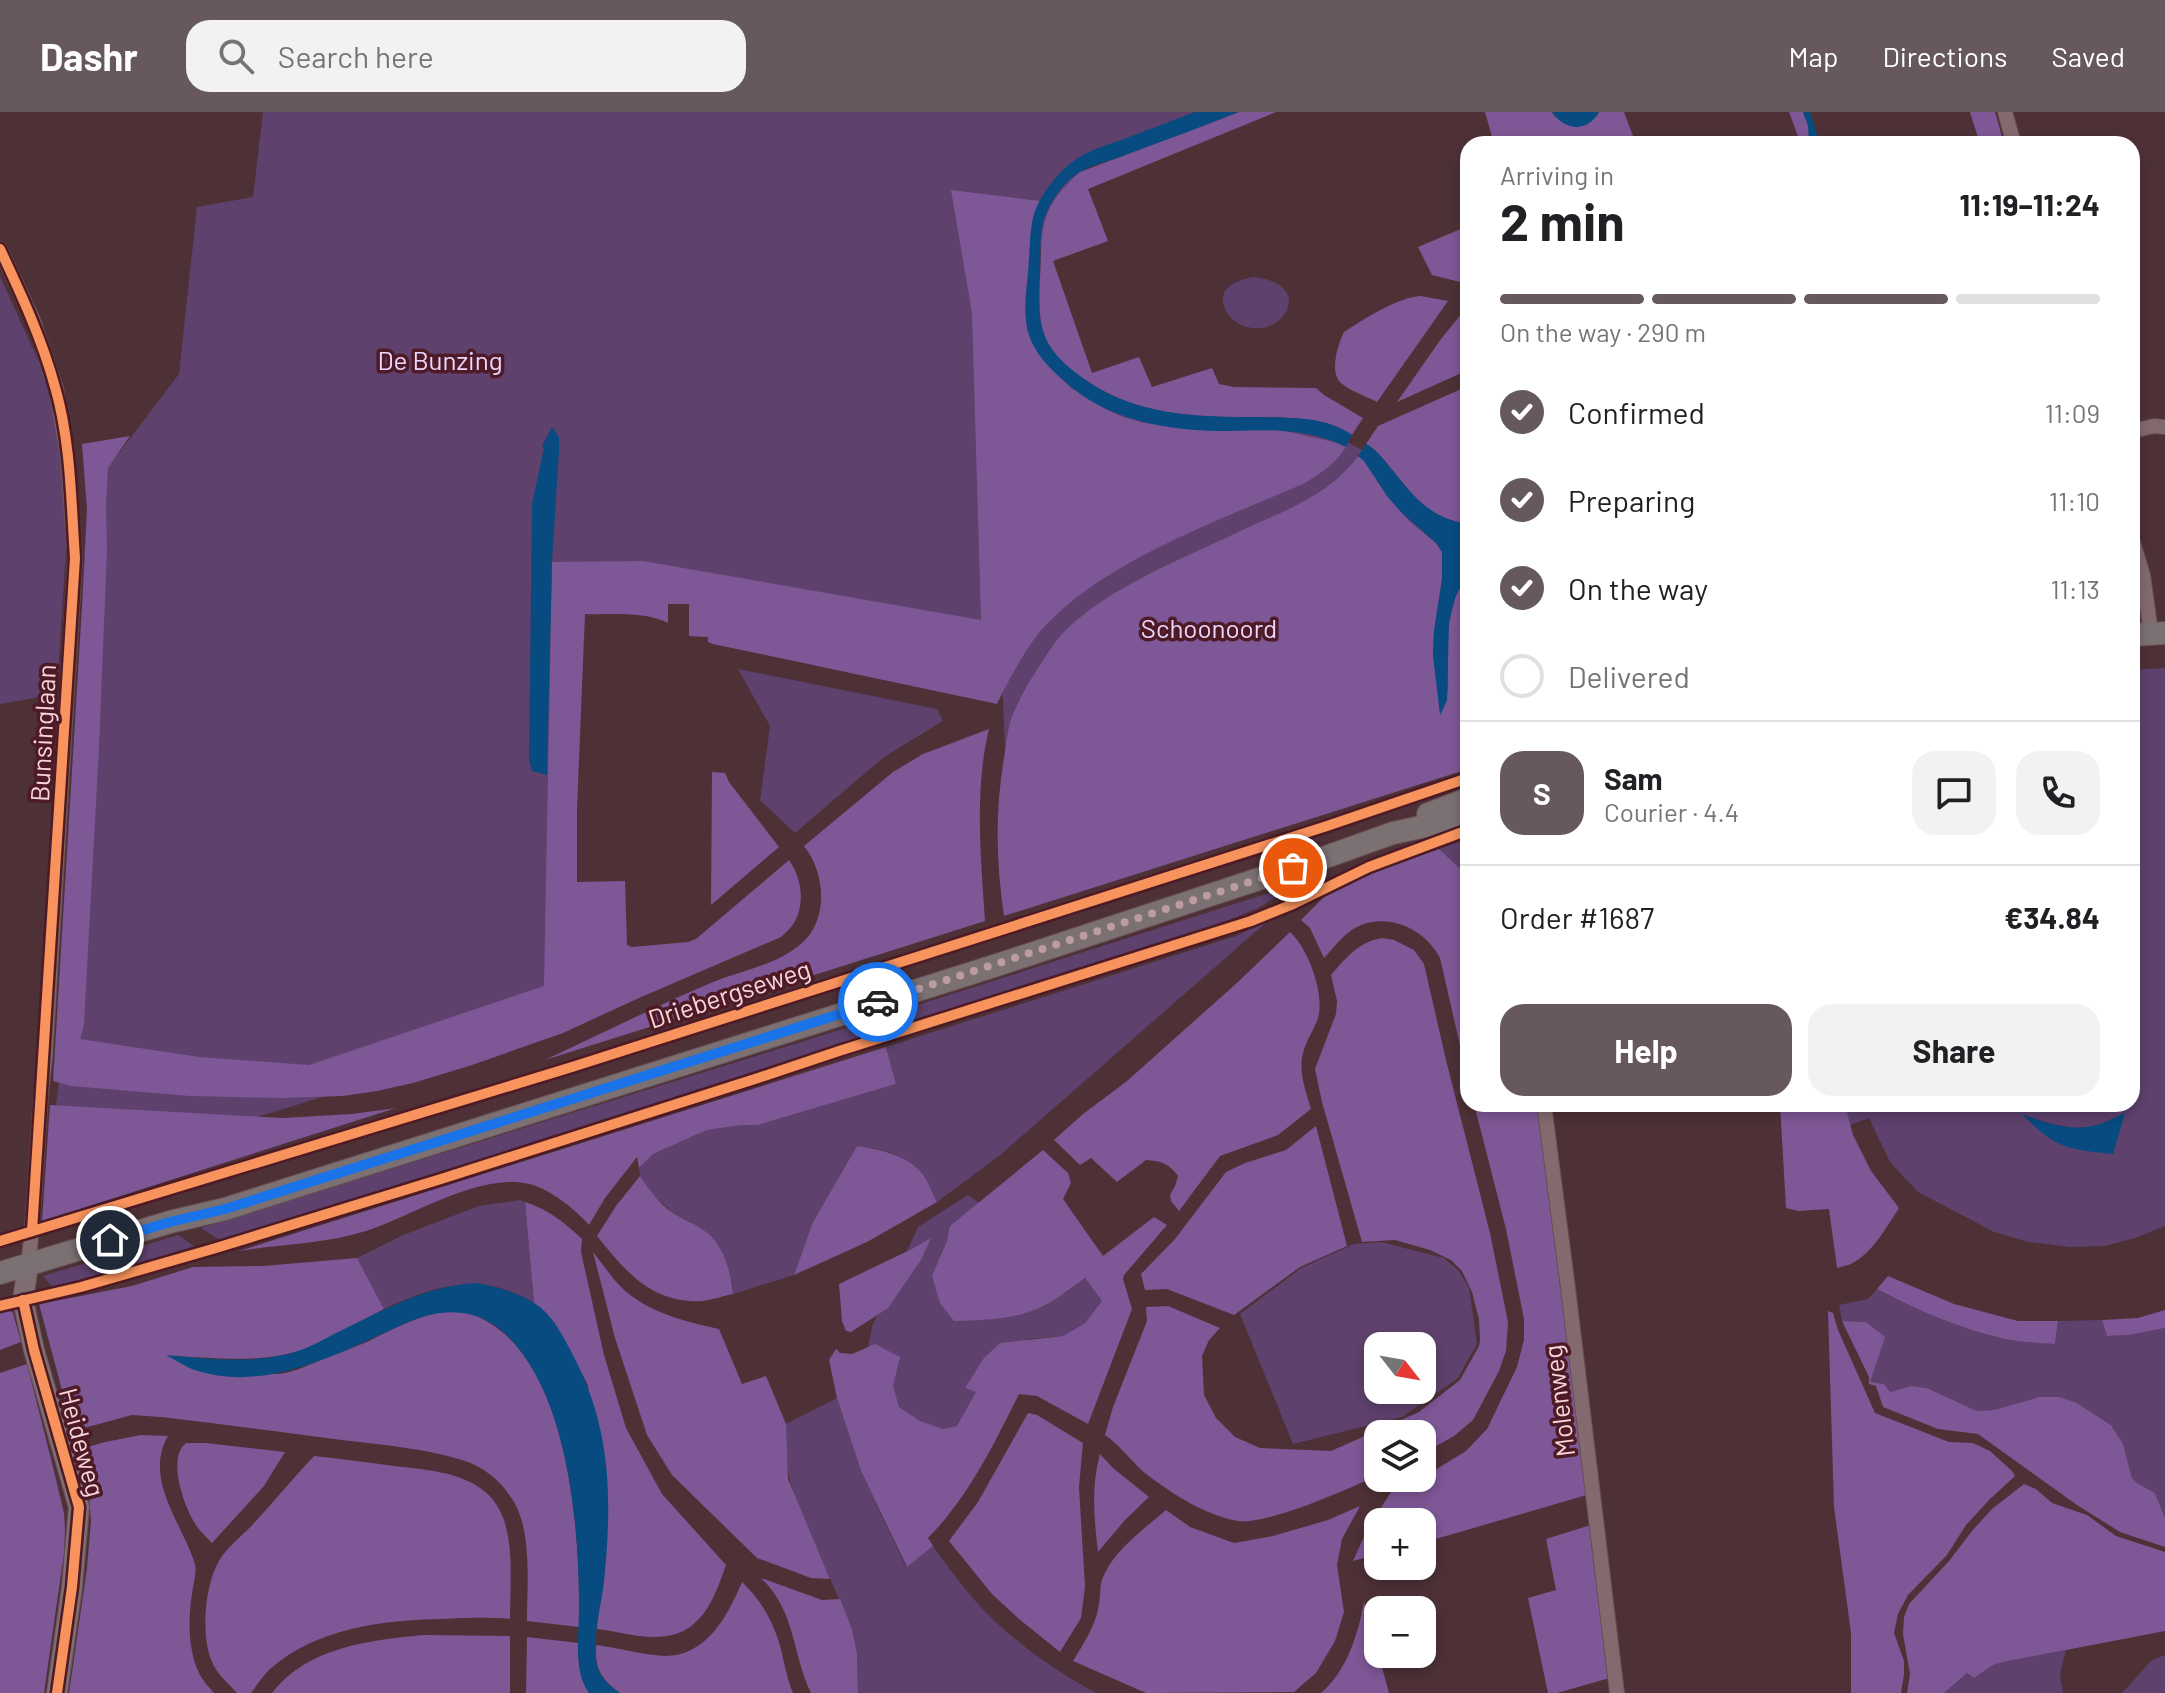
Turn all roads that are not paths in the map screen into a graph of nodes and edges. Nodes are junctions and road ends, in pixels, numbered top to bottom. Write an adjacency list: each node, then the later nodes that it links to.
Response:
1 (2005, 112): 2 (street)
2 (2012, 136)
3 (0, 249): 12 (street, Bunsinglaan)
4 (2165, 427): 5 (street)
5 (2140, 429)
6 (2140, 565): 7 (street)
7 (2149, 634)
8 (1460, 802): 10 (main road, Driebergseweg)
9 (1460, 819): 10 (main road, Driebergseweg)
10 (1393, 833): 12 (main road, Driebergseweg)
11 (1545, 1112): 15 (street, Molenweg)
12 (28, 1265): 13 (main road, Driebergseweg); 14 (street, Heideweg)
13 (0, 1273)
14 (57, 1693)
15 (1617, 1693)

